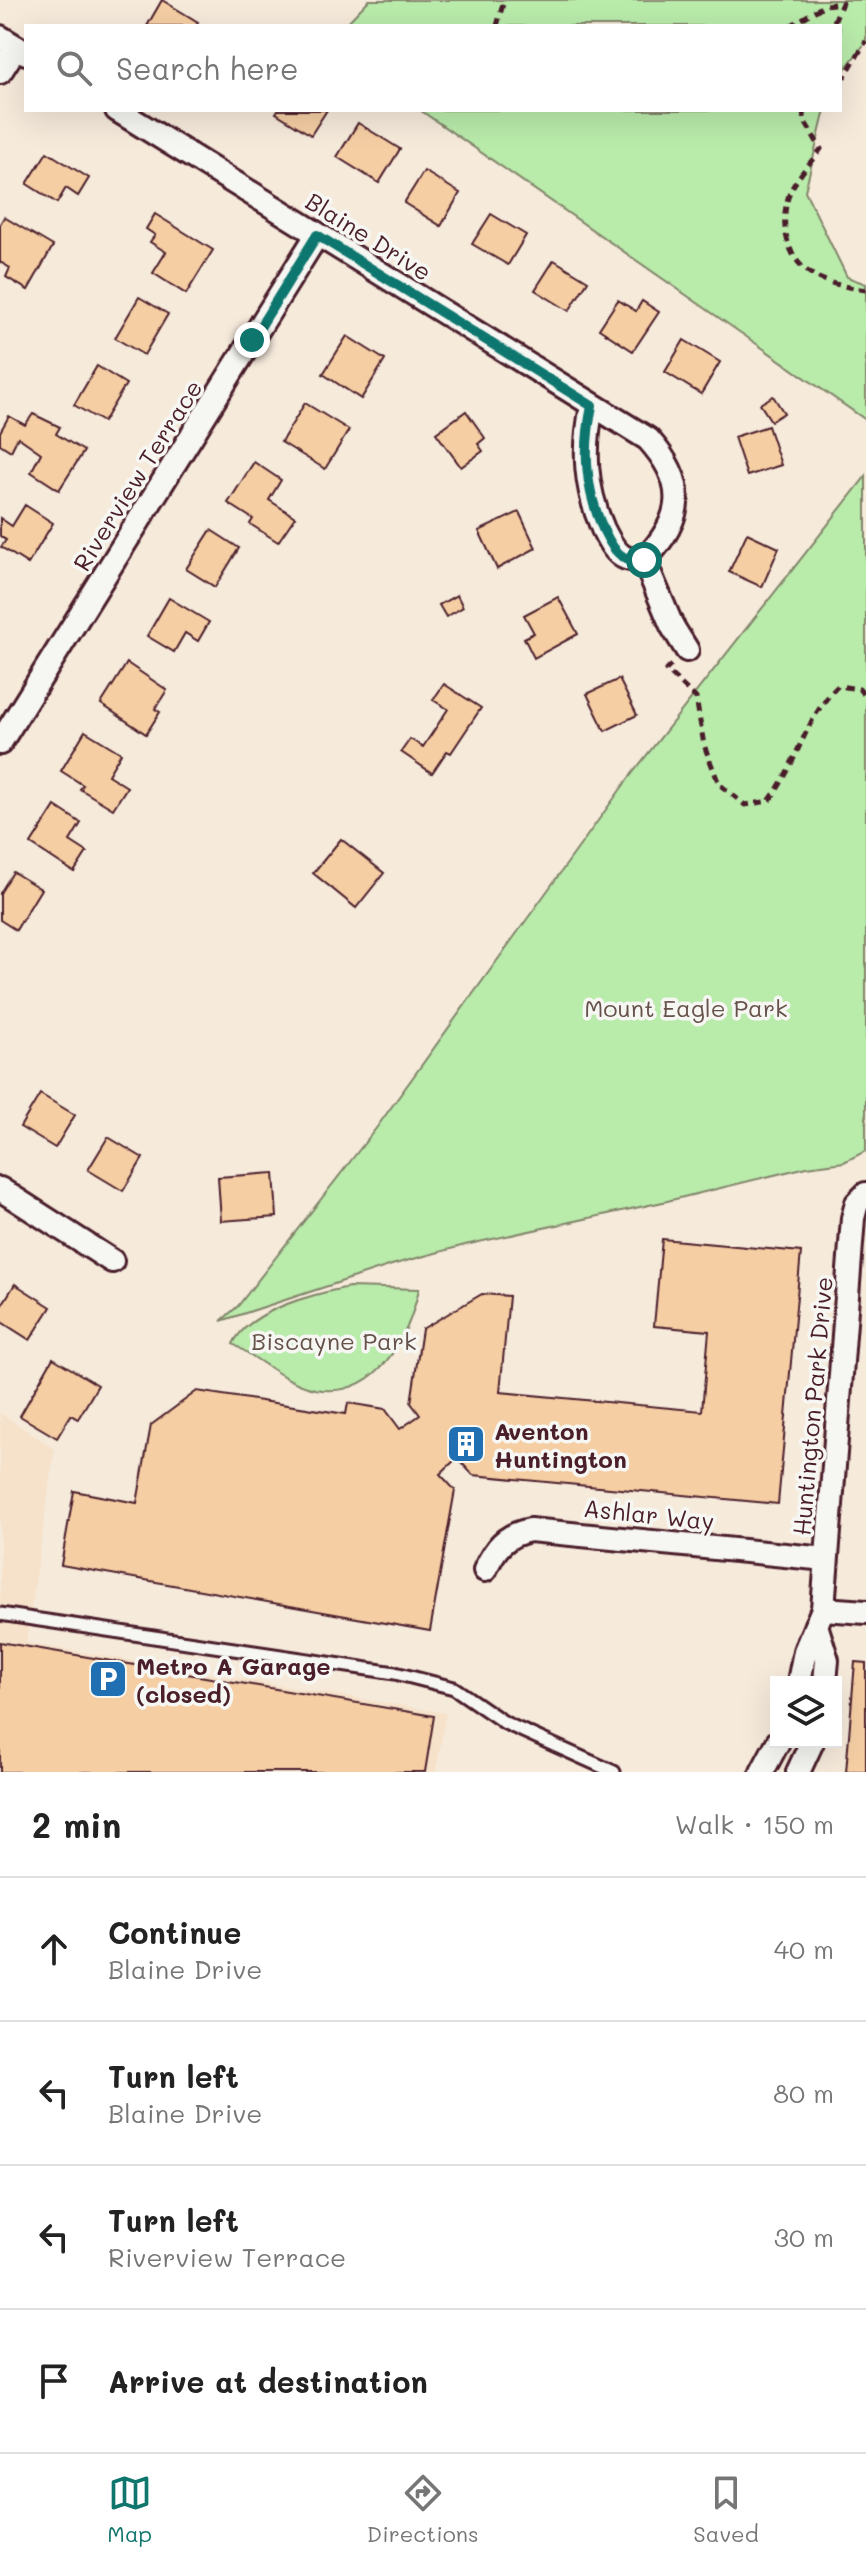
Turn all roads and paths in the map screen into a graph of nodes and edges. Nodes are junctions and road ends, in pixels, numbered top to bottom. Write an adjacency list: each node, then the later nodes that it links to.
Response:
1 (504, 0): 2 (path)
2 (498, 24)
3 (793, 24): 4 (path)
4 (833, 24)
5 (866, 41): 8 (path)
6 (14, 45): 7 (street)
7 (0, 72)
8 (842, 75)
9 (120, 112): 11 (street, Blaine Drive)
10 (803, 112): 12 (path)
11 (317, 235): 13 (street, Blaine Drive); 17 (street, Riverview Terrace)
12 (866, 290)
13 (592, 406): 14 (street); 14 (street, Blaine Drive)
14 (644, 560): 15 (street)
15 (687, 650): 16 (path)
16 (866, 697)
17 (0, 743)
18 (0, 1189): 20 (street)
19 (866, 1194): 21 (street, Huntington Park Drive)
20 (112, 1261)
21 (826, 1559): 22 (street, Ashlar Way); 25 (street, Huntington Park Drive)
22 (485, 1570)
23 (866, 1612): 25 (street)
24 (0, 1614): 30 (lane)
25 (819, 1617): 26 (street, Huntington Park Drive); 27 (street, Huntington Park Drive)
26 (800, 1676)
27 (826, 1676)
28 (775, 1748): 31 (street)
29 (809, 1748): 32 (street)
30 (614, 1772)
31 (762, 1772)
32 (798, 1772)

